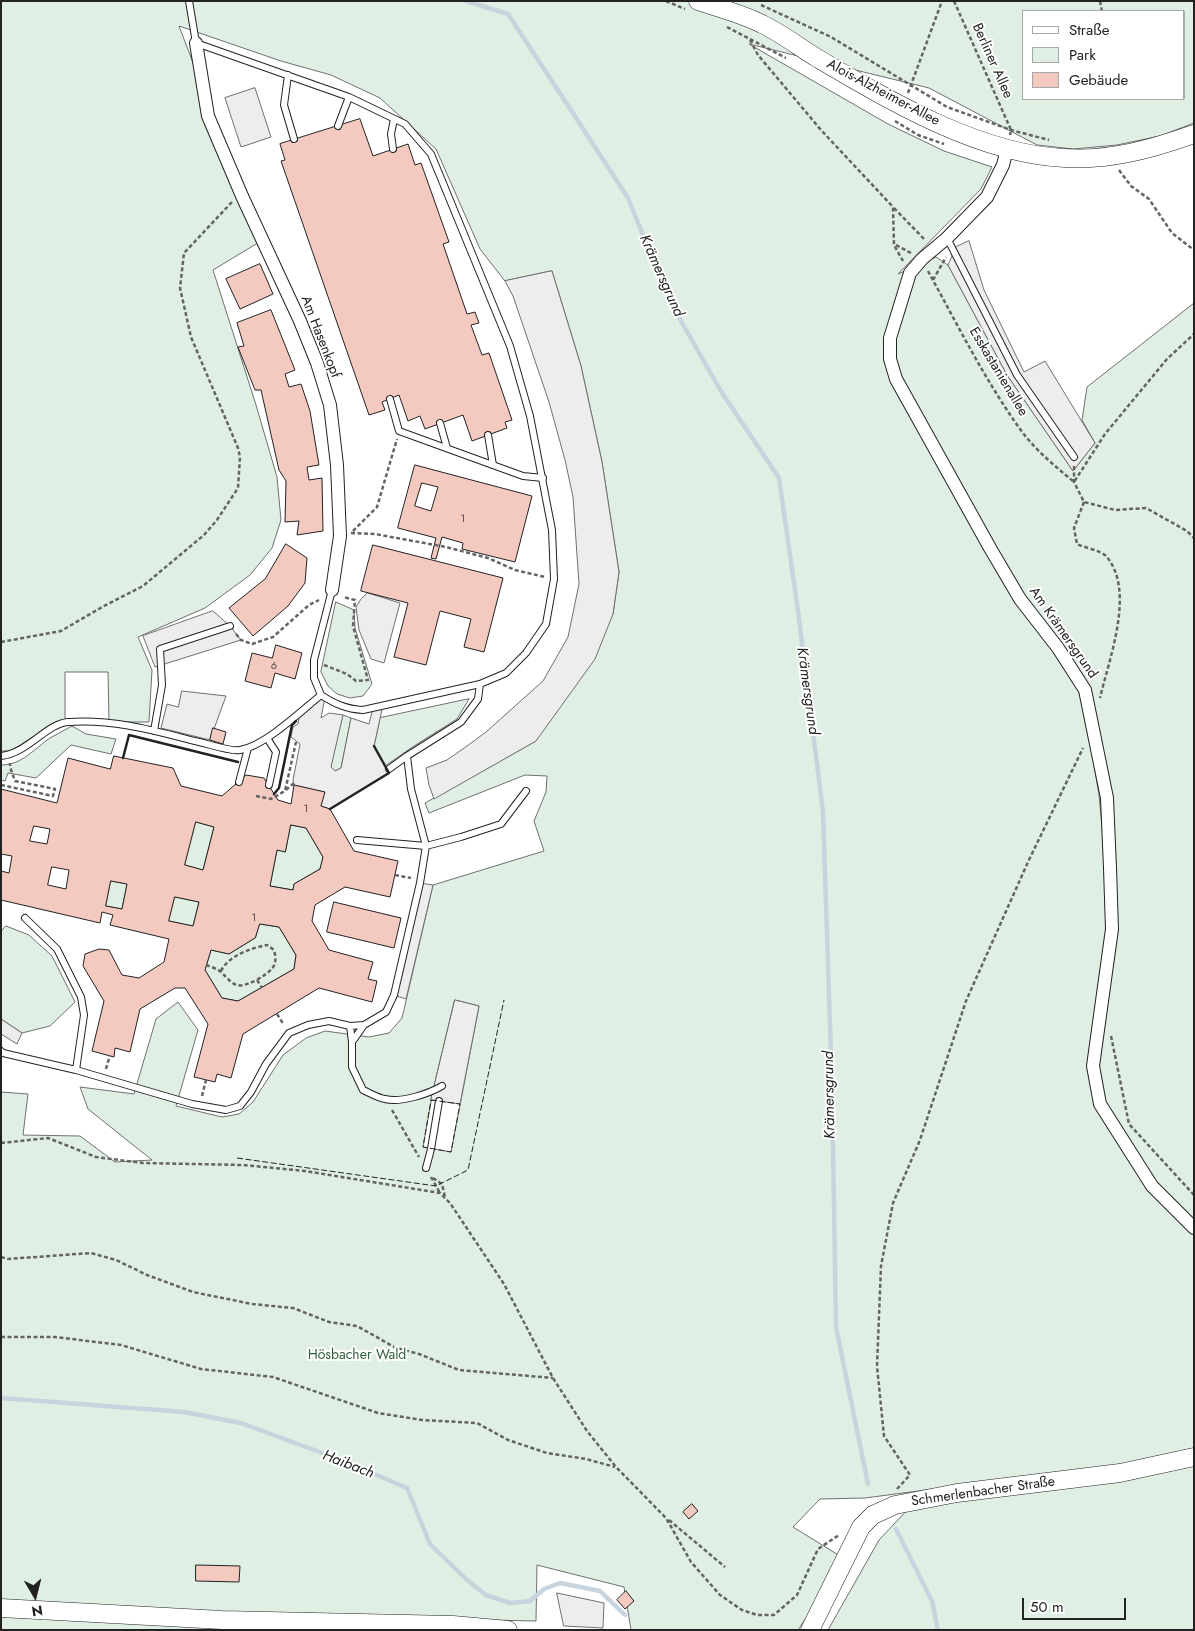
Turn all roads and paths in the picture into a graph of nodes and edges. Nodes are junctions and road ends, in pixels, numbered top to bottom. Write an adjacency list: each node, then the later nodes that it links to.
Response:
1 (698, 1): 11 (street, Alois-Alzheimer-Allee)
2 (942, 1): 9 (path)
3 (954, 1): 14 (path, Berliner Allee)
4 (189, 2): 6 (lane, Am Hasenkopf)
5 (758, 4): 9 (path)
6 (196, 43): 8 (lane); 21 (street, Am Hasenkopf)
7 (758, 55): 22 (path)
8 (288, 75): 10 (lane); 16 (lane)
9 (912, 86): 11 (path); 14 (path)
10 (349, 97): 12 (lane); 13 (lane)
11 (901, 106): 19 (street, Alois-Alzheimer-Allee)
12 (394, 119): 18 (lane); 36 (lane)
13 (338, 126)
14 (1011, 130): 17 (path)
15 (1194, 134): 20 (street, Alois-Alzheimer-Allee)
16 (294, 139)
17 (1055, 141)
18 (393, 149)
19 (1007, 149): 20 (street, Alois-Alzheimer-Allee); 23 (street, Am Krämersgrund)
20 (1111, 156): 25 (path)
21 (242, 196): 39 (street, Am Hasenkopf); 45 (path)
22 (893, 207): 24 (path); 27 (path)
23 (947, 238): 24 (street, Am Krämersgrund); 34 (lane)
24 (934, 248): 26 (street, Am Krämersgrund)
25 (1194, 250)
26 (922, 259): 27 (street, Am Krämersgrund); 37 (path, Esskastanienallee)
27 (910, 273): 51 (street, Am Krämersgrund)
28 (1194, 334): 37 (path)
29 (390, 399): 31 (lane)
30 (440, 423): 33 (lane)
31 (399, 431): 33 (lane); 39 (path)
32 (488, 435): 35 (lane)
33 (447, 448): 35 (lane)
34 (1074, 457): 37 (path)
35 (493, 465): 36 (lane)
36 (543, 478): 41 (lane)
37 (1074, 482): 38 (path)
38 (1084, 502): 40 (path); 50 (path)
39 (346, 534): 41 (path); 42 (street, Am Hasenkopf)
40 (1194, 538)
41 (554, 579): 48 (lane)
42 (332, 592): 46 (path); 47 (lane, Am Hasenkopf)
43 (355, 600): 47 (path)
44 (230, 626): 52 (lane)
45 (1, 642)
46 (252, 644)
47 (314, 660): 49 (lane, Am Hasenkopf)
48 (480, 684): 49 (lane); 57 (lane)
49 (321, 695): 53 (lane)
50 (1100, 700)
51 (1093, 726): 97 (street, Am Krämersgrund); 103 (path)
52 (154, 731): 55 (lane); 56 (lane)
53 (267, 738): 55 (lane); 63 (lane)
54 (296, 742): 64 (path)
55 (248, 748): 60 (lane)
56 (1, 756)
57 (406, 756): 59 (lane); 68 (lane)
58 (10, 767): 62 (path)
59 (389, 770)
60 (239, 782)
61 (294, 783): 64 (path)
62 (1, 785)
63 (269, 785)
64 (285, 791): 66 (path)
65 (526, 791): 68 (lane)
66 (256, 796)
67 (357, 840): 68 (lane)
68 (426, 846): 70 (lane)
69 (395, 875): 70 (path)
70 (421, 879): 77 (lane)
71 (25, 918): 84 (lane)
72 (206, 965): 73 (path)
73 (221, 971): 74 (path); 74 (path)
74 (257, 980): 75 (path)
75 (262, 988)
76 (277, 1014): 80 (path)
77 (364, 1025): 78 (lane); 81 (lane)
78 (350, 1026): 80 (lane); 81 (lane)
79 (1110, 1029): 95 (path)
80 (289, 1033): 90 (lane)
81 (352, 1042): 88 (lane)
82 (2, 1052): 84 (lane)
83 (110, 1056): 85 (path)
84 (76, 1070): 85 (lane)
85 (104, 1078): 90 (lane)
86 (206, 1080): 90 (path)
87 (442, 1086): 88 (lane)
88 (386, 1100): 92 (path)
89 (439, 1101): 92 (lane)
90 (200, 1105)
91 (1, 1143): 94 (path)
92 (426, 1168): 93 (path)
93 (431, 1177): 94 (path); 96 (path)
94 (440, 1193): 96 (path)
95 (1194, 1195)
96 (445, 1198): 100 (path)
97 (1194, 1228)
98 (1, 1257): 100 (path)
99 (1, 1337): 102 (path)
100 (553, 1378): 102 (path)
101 (1194, 1456): 105 (street, Schmerlenbacher Straße)
102 (616, 1467): 104 (path)
103 (891, 1495)
104 (666, 1518): 105 (path); 106 (path)
105 (861, 1527): 109 (street, Schmerlenbacher Straße)
106 (725, 1567)
107 (1, 1608): 108 (street)
108 (508, 1630)
109 (810, 1630)

